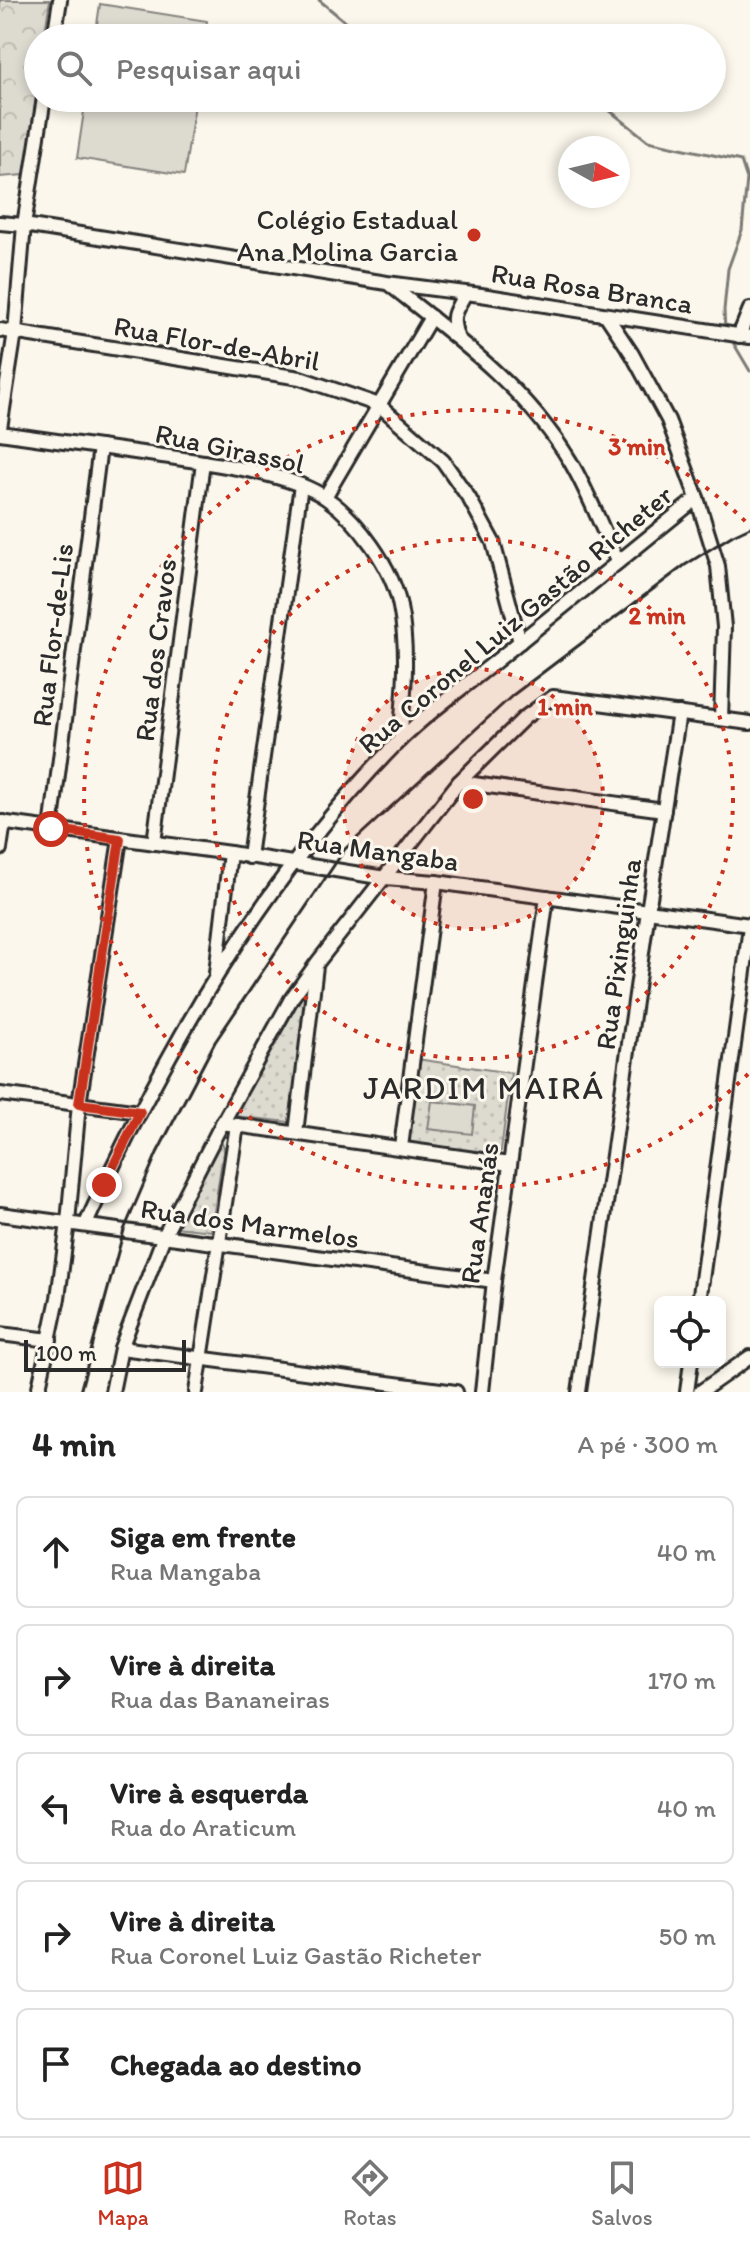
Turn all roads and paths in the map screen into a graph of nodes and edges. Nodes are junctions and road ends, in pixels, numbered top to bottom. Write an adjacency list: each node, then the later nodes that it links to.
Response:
1 (60, 0): 2 (street)
2 (56, 24)
3 (42, 112): 5 (street)
4 (0, 223): 5 (street, Rua Rosa Branca)
5 (24, 225): 6 (street, Rua Rosa Branca); 12 (street)
6 (387, 283): 7 (street, Rua Rosa Branca); 10 (street)
7 (465, 294): 9 (street, Rua Rosa Branca); 13 (street)
8 (750, 309): 14 (street)
9 (606, 315): 14 (street, Rua Rosa Branca); 21 (street)
10 (431, 317): 13 (street); 15 (street)
11 (0, 330): 12 (street, Rua Flor-de-Abril)
12 (15, 332): 15 (street, Rua Flor-de-Abril); 16 (street)
13 (457, 336): 22 (street)
14 (745, 336)
15 (379, 405): 20 (street); 23 (street, Rua Flor-de-Abril)
16 (0, 430): 17 (street, Rua Girassol)
17 (100, 447): 18 (street, Rua Girassol); 31 (street, Rua Flor-de-Lis)
18 (203, 462): 19 (street, Rua Girassol); 33 (street, Rua dos Cravos)
19 (301, 485): 20 (street, Rua Girassol); 36 (street)
20 (325, 497): 27 (street, Rua Girassol)
21 (697, 498): 22 (street, Rua Coronel Luiz Gastão Richeter); 25 (street)
22 (618, 562): 23 (street, Rua Coronel Luiz Gastão Richeter)
23 (520, 642): 27 (street, Rua Coronel Luiz Gastão Richeter)
24 (679, 713): 25 (street); 28 (street); 29 (street, Rua Pixinguinha)
25 (721, 719): 26 (street)
26 (750, 723)
27 (400, 740): 37 (street, Rua Coronel Luiz Gastão Richeter)
28 (459, 782): 29 (street); 38 (street)
29 (664, 810): 41 (street, Rua Pixinguinha)
30 (2, 822): 31 (street, Rua Mangaba); 34 (street)
31 (51, 829): 32 (street, Rua Mangaba)
32 (120, 839): 33 (street, Rua Mangaba); 46 (street)
33 (154, 843): 35 (street, Rua Mangaba)
34 (0, 849)
35 (230, 853): 36 (street, Rua Mangaba); 44 (street)
36 (249, 857): 37 (street, Rua Mangaba)
37 (293, 863): 38 (street, Rua Mangaba); 44 (street, Rua Coronel Luiz Gastão Richeter)
38 (385, 878): 39 (street, Rua Mangaba); 43 (street)
39 (436, 882): 40 (street, Rua Mangaba); 51 (street)
40 (547, 897): 41 (street, Rua Mangaba); 52 (street, Rua Ananás)
41 (648, 911): 42 (street, Rua Mangaba); 71 (street, Rua Pixinguinha)
42 (750, 926): 59 (street)
43 (317, 963): 48 (street); 50 (street)
44 (216, 977): 47 (street, Rua Coronel Luiz Gastão Richeter)
45 (0, 1094): 46 (street)
46 (79, 1104): 47 (street); 54 (street)
47 (140, 1112): 55 (street, Rua Coronel Luiz Gastão Richeter)
48 (222, 1123): 49 (street); 56 (street)
49 (237, 1125): 50 (street); 57 (street)
50 (296, 1133): 51 (street)
51 (401, 1147): 52 (street)
52 (510, 1164): 58 (street, Rua Ananás)
53 (0, 1214): 54 (street, Rua dos Marmelos)
54 (68, 1222): 55 (street, Rua dos Marmelos); 61 (street)
55 (86, 1224): 56 (street, Rua dos Marmelos)
56 (164, 1236): 57 (street, Rua dos Marmelos); 62 (street)
57 (219, 1243): 58 (street, Rua dos Marmelos); 64 (street)
58 (494, 1281): 70 (street, Rua Ananás)
59 (700, 1296)
60 (0, 1334): 61 (street)
61 (50, 1340): 66 (street)
62 (121, 1348): 64 (street); 67 (street)
63 (750, 1357): 73 (street)
64 (201, 1359): 68 (street); 69 (street)
65 (690, 1368): 72 (street)
66 (38, 1392)
67 (112, 1392)
68 (196, 1392)
69 (456, 1392)
70 (482, 1392)
71 (579, 1392)
72 (687, 1392)
73 (700, 1392)

